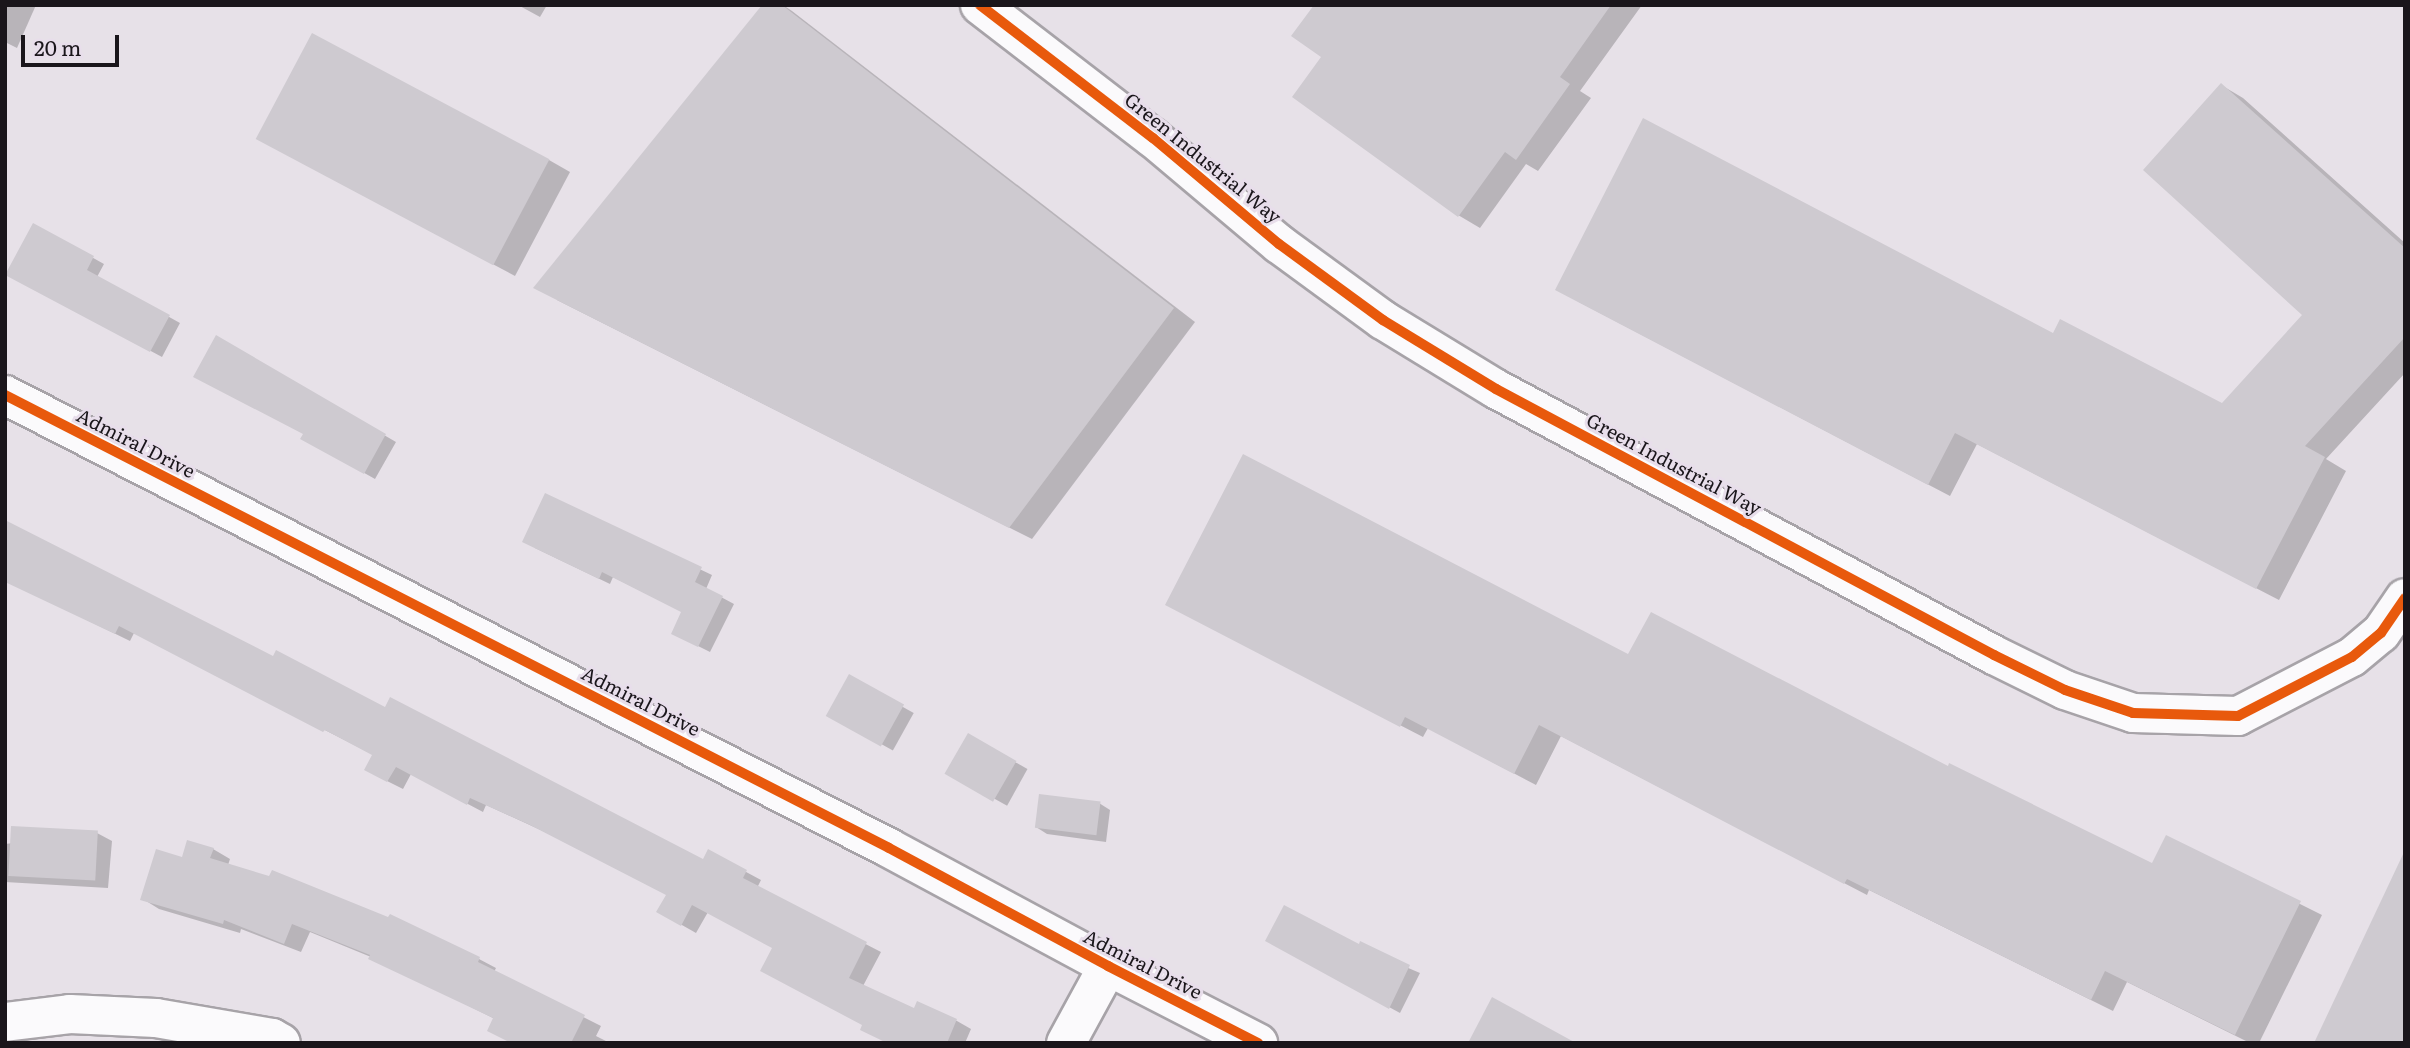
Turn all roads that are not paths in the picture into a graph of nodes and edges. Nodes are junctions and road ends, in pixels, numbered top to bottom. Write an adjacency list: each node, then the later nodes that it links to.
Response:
1 (979, 5): 3 (street, Green Industrial Way)
2 (5, 395): 4 (street, Admiral Drive)
3 (2405, 598)
4 (1108, 967): 7 (street); 8 (street, Admiral Drive)
5 (5, 1022): 6 (street)
6 (281, 1043)
7 (1066, 1043)
8 (1258, 1043)

